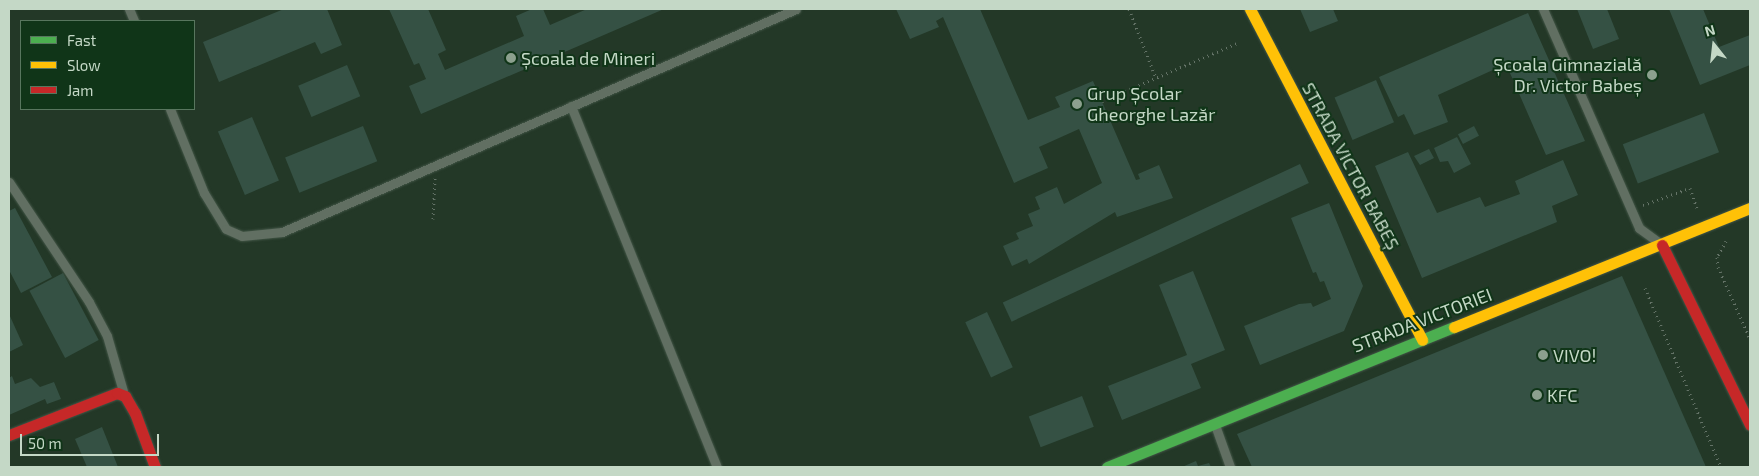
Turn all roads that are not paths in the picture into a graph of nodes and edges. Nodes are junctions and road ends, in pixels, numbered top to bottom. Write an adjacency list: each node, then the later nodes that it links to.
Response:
1 (796, 9): 4 (lane)
2 (1250, 9): 9 (street, STRADA VICTOR BABEȘ)
3 (1543, 9): 8 (lane)
4 (571, 106): 5 (lane); 17 (lane)
5 (170, 110)
6 (9, 182): 11 (lane)
7 (1750, 208): 8 (street, STRADA VICTORIEI)
8 (1662, 244): 9 (street, STRADA VICTORIEI); 12 (street)
9 (1422, 340): 13 (street, STRADA VICTORIEI)
10 (1750, 395): 12 (lane)
11 (125, 396): 15 (street); 16 (street)
12 (1739, 402): 14 (street)
13 (1214, 422): 18 (street, STRADA VICTORIEI); 19 (lane)
14 (1750, 425)
15 (9, 435)
16 (156, 467)
17 (718, 467)
18 (1108, 467)
19 (1230, 467)

